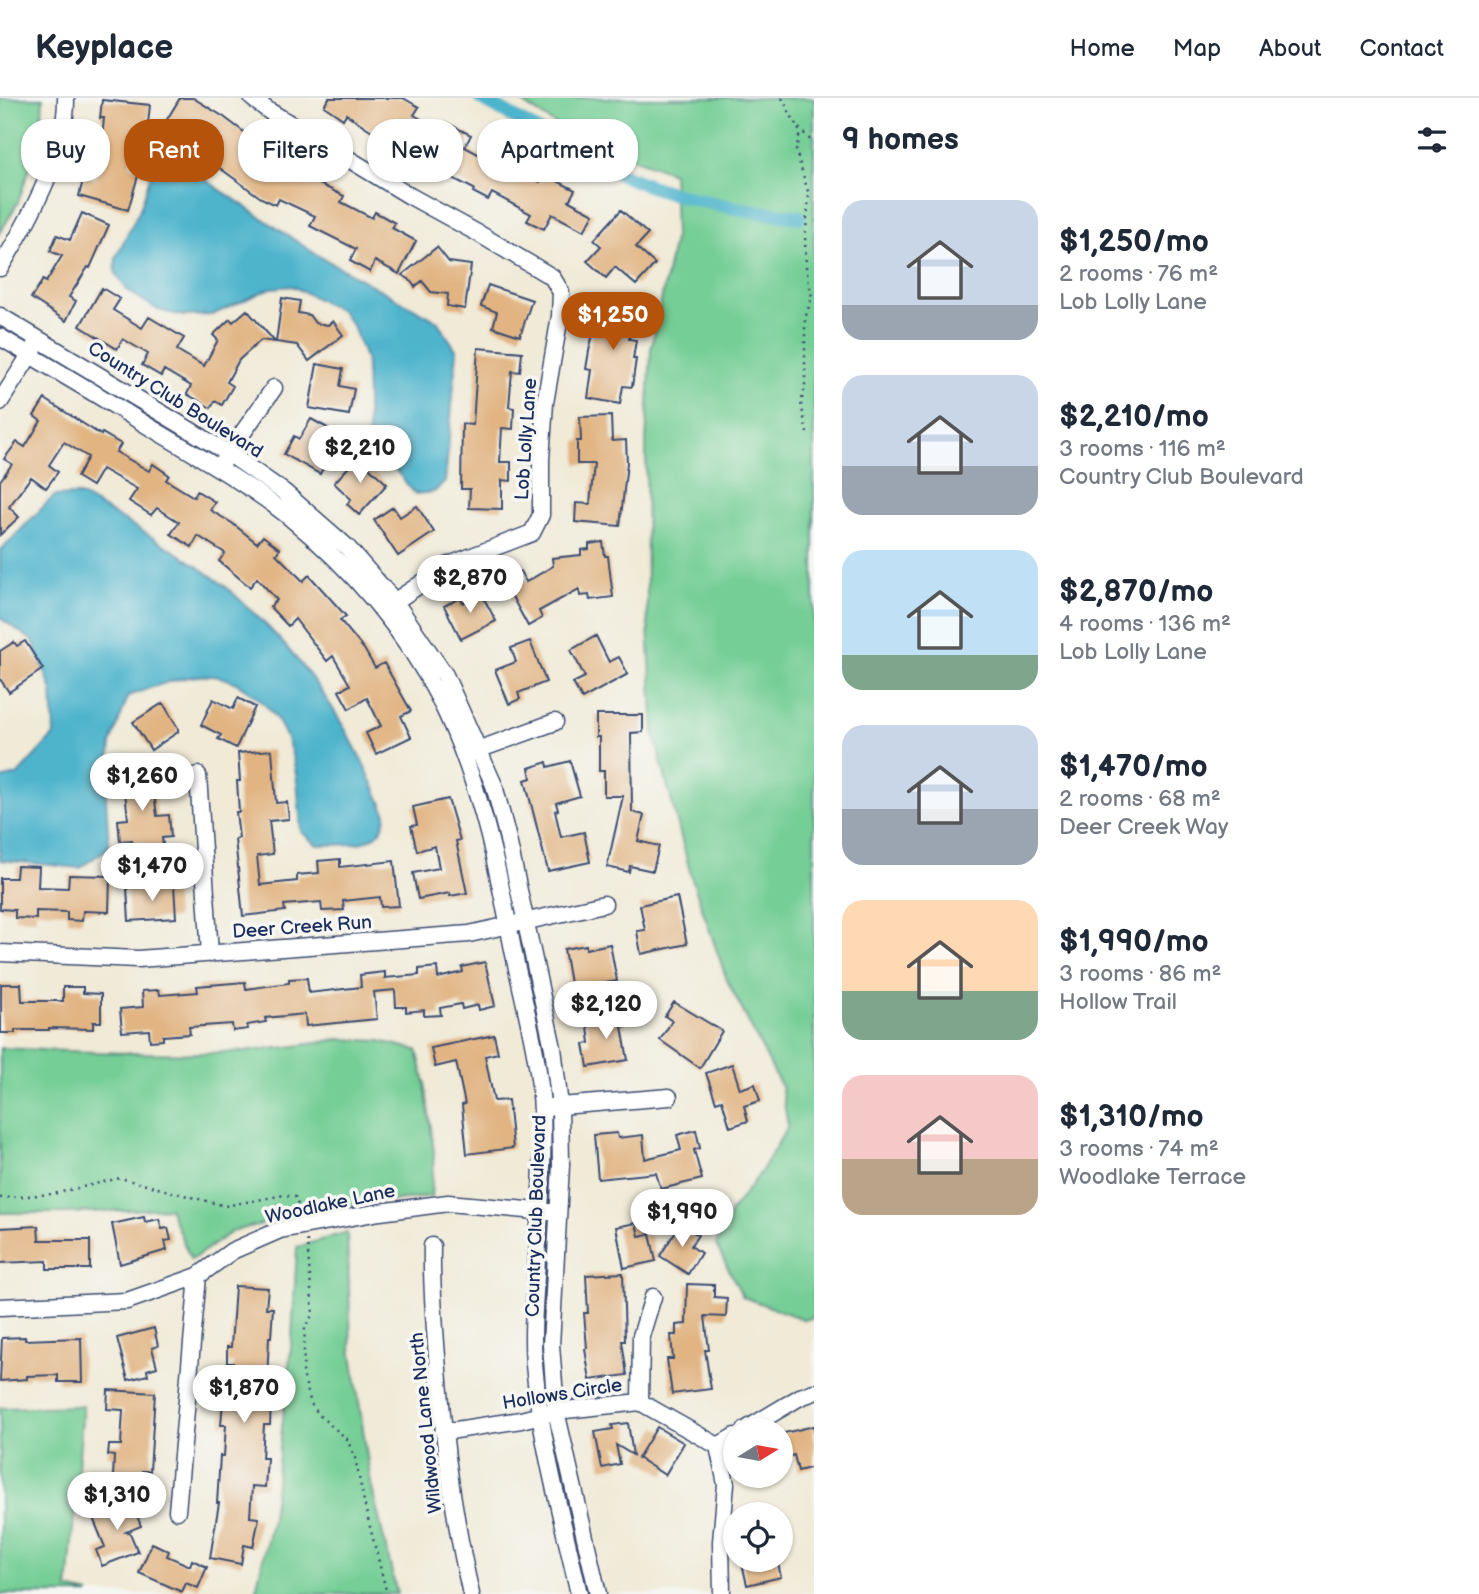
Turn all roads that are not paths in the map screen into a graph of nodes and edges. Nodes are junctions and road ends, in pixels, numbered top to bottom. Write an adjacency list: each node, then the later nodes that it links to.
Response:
1 (66, 98): 3 (street)
2 (252, 98): 12 (street, Lob Lolly Lane)
3 (0, 268)
4 (0, 316): 6 (street, Country Club Boulevard)
5 (0, 337): 7 (street, Country Club Boulevard)
6 (40, 339): 7 (street); 10 (street, Country Club Boulevard)
7 (30, 355): 9 (street); 11 (street, Country Club Boulevard)
8 (274, 388): 10 (street)
9 (0, 402)
10 (228, 453): 11 (street); 12 (street, Country Club Boulevard)
11 (219, 469): 12 (street, Country Club Boulevard)
12 (388, 606): 14 (street, Country Club Boulevard); 15 (street, Country Club Boulevard)
13 (555, 722): 14 (street)
14 (480, 749): 15 (street); 18 (street, Country Club Boulevard)
15 (463, 754): 18 (street, Country Club Boulevard)
16 (198, 775): 20 (street)
17 (604, 904): 18 (street, Deer Creek Run)
18 (516, 922): 20 (street, Deer Creek Run); 22 (street, Country Club Boulevard); 23 (street, Country Club Boulevard)
19 (0, 953): 20 (street, Deer Creek Run)
20 (210, 954)
21 (669, 1097): 22 (street)
22 (560, 1106): 23 (street); 25 (street, Country Club Boulevard)
23 (542, 1107): 24 (street, Country Club Boulevard)
24 (539, 1211): 25 (street, Woodlake Lane); 27 (street, Woodlake Lane); 32 (street, Country Club Boulevard)
25 (558, 1212): 32 (street, Country Club Boulevard)
26 (432, 1246): 34 (street, Wildwood Lane North)
27 (198, 1276): 29 (street, Woodlake Lane); 37 (street)
28 (653, 1297): 31 (street)
29 (0, 1307)
30 (814, 1392): 33 (street)
31 (640, 1402): 32 (street, Hollows Circle); 36 (street, Hollows Circle)
32 (548, 1414): 34 (street, Hollows Circle); 39 (street, Country Club Boulevard); 40 (street, Country Club Boulevard)
33 (765, 1418)
34 (443, 1432): 38 (street, Wildwood Lane North)
35 (723, 1443): 36 (street)
36 (718, 1446): 41 (street)
37 (177, 1511)
38 (471, 1594)
39 (579, 1594)
40 (598, 1594)
41 (722, 1594)

